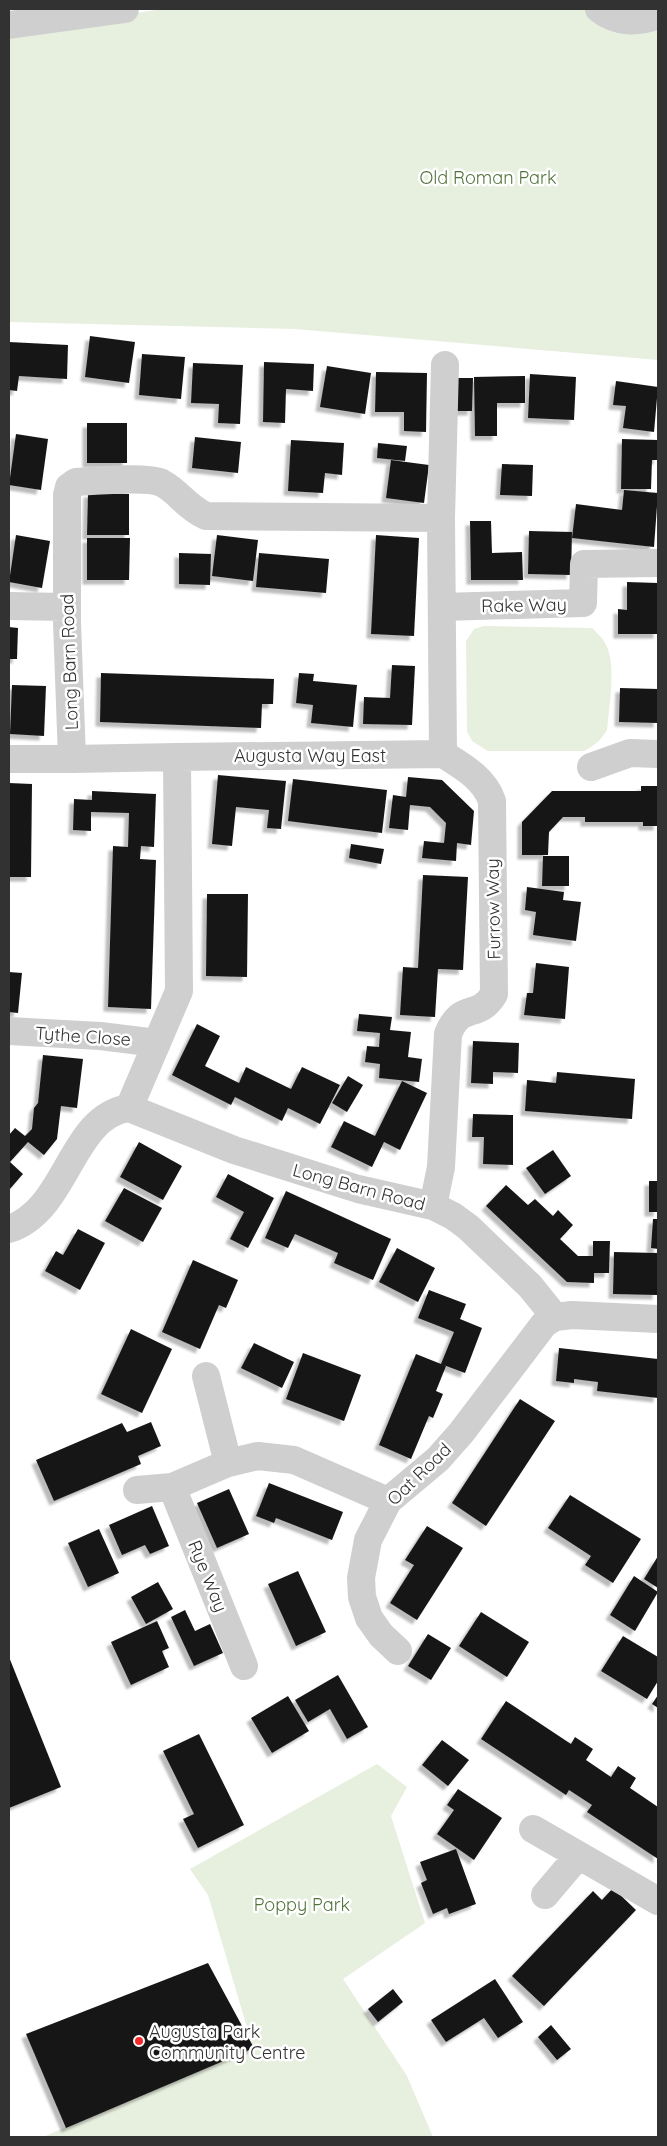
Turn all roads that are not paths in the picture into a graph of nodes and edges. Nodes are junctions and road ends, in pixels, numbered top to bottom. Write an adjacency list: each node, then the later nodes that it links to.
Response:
1 (125, 9): 4 (street)
2 (599, 9): 3 (street)
3 (658, 15)
4 (9, 25)
5 (445, 365): 6 (street)
6 (442, 518): 9 (street, Long Barn Road); 10 (street)
7 (658, 563): 10 (street, Rake Way)
8 (9, 606): 9 (street)
9 (67, 607): 14 (street, Long Barn Road)
10 (442, 607): 11 (street)
11 (443, 754): 13 (street, Augusta Way East); 20 (street, Furrow Way)
12 (658, 754): 16 (street)
13 (177, 757): 14 (street); 18 (street)
14 (72, 759): 15 (street)
15 (9, 760)
16 (591, 767)
17 (9, 1031): 18 (street, Tythe Close)
18 (157, 1043): 19 (street)
19 (129, 1108): 20 (street, Long Barn Road); 21 (street)
20 (433, 1206): 22 (street, Long Barn Road)
21 (9, 1229)
22 (555, 1317): 23 (street); 28 (street, Oat Road)
23 (658, 1319)
24 (206, 1376): 25 (street)
25 (228, 1463): 26 (street); 28 (street)
26 (172, 1487): 27 (street); 30 (street, Rye Way)
27 (137, 1490)
28 (388, 1501): 29 (street, Oat Road)
29 (398, 1651)
30 (244, 1666)
31 (533, 1829): 32 (street)
32 (578, 1856): 33 (street); 34 (street)
33 (545, 1895)
34 (658, 1902)

